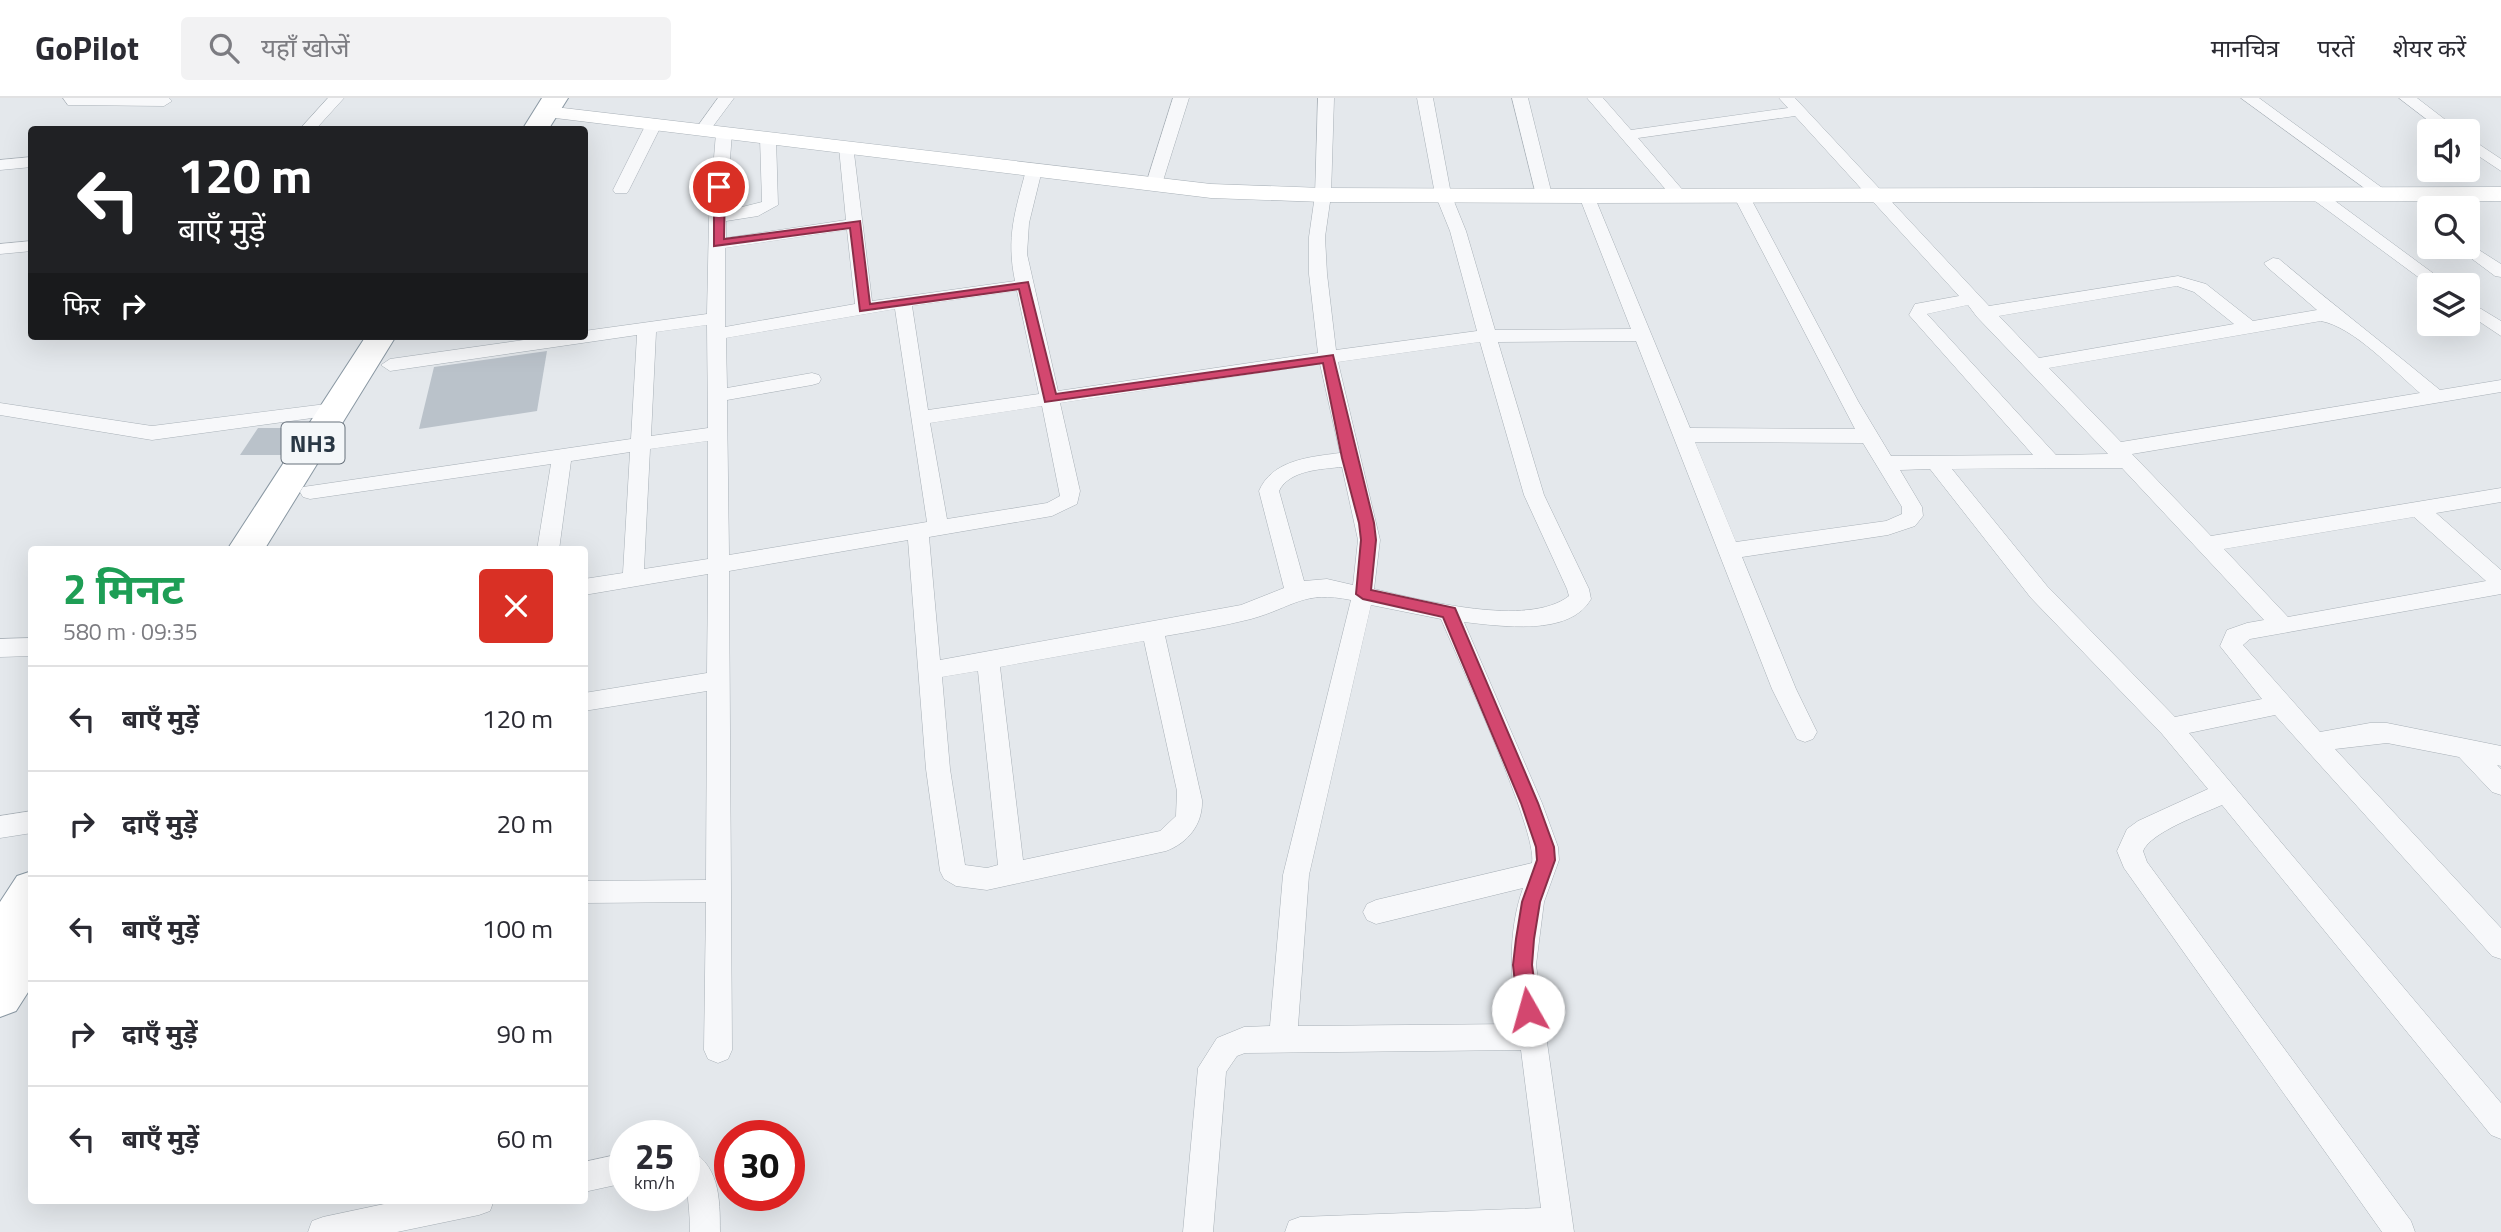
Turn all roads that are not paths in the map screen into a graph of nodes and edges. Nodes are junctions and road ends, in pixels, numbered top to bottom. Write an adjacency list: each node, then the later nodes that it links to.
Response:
1 (71, 98): 11 (street)
2 (336, 98): 16 (street)
3 (726, 98): 18 (street)
4 (1181, 98): 28 (street)
5 (1326, 98): 32 (street)
6 (1425, 98): 30 (street)
7 (1520, 98): 33 (street)
8 (1595, 98): 19 (street)
9 (2249, 98): 38 (street)
10 (2407, 98): 14 (street)
11 (164, 101)
12 (1793, 105): 19 (street); 36 (street)
13 (543, 109): 15 (street); 17 (highway)
14 (2436, 119)
15 (654, 124): 18 (street); 29 (street)
16 (310, 126)
17 (520, 126)
18 (714, 132): 20 (street); 40 (street)
19 (1628, 135): 34 (street)
20 (768, 138): 21 (street); 40 (street)
21 (847, 148): 26 (street); 41 (street)
22 (2480, 151): 25 (street)
23 (28, 162): 24 (street)
24 (5, 165): 27 (street)
25 (2501, 166)
26 (1034, 170): 28 (street); 49 (street)
27 (0, 180)
28 (1154, 184): 32 (street)
29 (621, 190)
30 (1443, 194): 32 (street); 33 (street); 61 (street)
31 (2501, 194): 38 (street)
32 (1323, 195): 65 (street)
33 (1544, 195): 39 (street)
34 (1679, 195): 35 (street); 39 (street)
35 (1741, 195): 36 (street); 77 (street)
36 (1872, 195): 37 (street); 51 (street)
37 (2317, 195): 38 (street); 48 (street)
38 (2384, 195)
39 (1587, 196): 60 (street)
40 (719, 218): 42 (street)
41 (855, 224): 42 (street); 52 (street)
42 (718, 244): 55 (street)
43 (28, 246): 44 (street)
44 (0, 248)
45 (2480, 257): 47 (street)
46 (2273, 263): 54 (street)
47 (2501, 272)
48 (2424, 273)
49 (1024, 285): 50 (street); 71 (street)
50 (903, 303): 52 (street); 74 (street)
51 (1977, 306): 57 (street); 66 (street); 84 (street)
52 (864, 308): 55 (street)
53 (2480, 315): 58 (street)
54 (2337, 318): 57 (street); 70 (street)
55 (717, 326): 56 (street); 69 (street)
56 (646, 328): 59 (street); 78 (street)
57 (2250, 329): 66 (street)
58 (2501, 330)
59 (588, 333)
60 (1643, 335): 61 (street); 76 (street)
61 (1485, 336): 65 (street); 100 (street)
62 (401, 340): 64 (highway, NH3)
63 (504, 340): 64 (street)
64 (385, 350): 73 (highway, NH3); 85 (highway, NH3)
65 (1328, 358): 71 (street); 81 (street)
66 (2034, 365): 80 (street)
67 (812, 379): 69 (street)
68 (2501, 386): 70 (street)
69 (717, 396): 75 (street)
70 (2437, 397): 80 (street)
71 (1050, 399): 74 (street); 88 (street)
72 (0, 409): 73 (street)
73 (334, 409): 90 (highway, NH3)
74 (919, 418): 88 (street)
75 (718, 433): 78 (street); 94 (street)
76 (1682, 435): 77 (street); 93 (street)
77 (1869, 436): 82 (street)
78 (641, 444): 79 (street); 95 (street)
79 (562, 456): 85 (street); 92 (street)
80 (2121, 456): 84 (street); 89 (street)
81 (1349, 458): 98 (street); 99 (street)
82 (1884, 463): 83 (street); 93 (street)
83 (1936, 463): 84 (street); 110 (street)
84 (2052, 463)
85 (310, 492): 91 (highway, NH3)
86 (2501, 495): 87 (street)
87 (2417, 509): 89 (street); 96 (street)
88 (928, 530): 94 (street); 106 (street)
89 (2207, 544): 101 (street)
90 (248, 546)
91 (276, 546)
92 (549, 546)
93 (1729, 551): 111 (street)
94 (719, 567): 95 (street); 107 (street)
95 (633, 580): 97 (street)
96 (2501, 584): 101 (street)
97 (588, 586)
98 (1296, 590): 99 (street); 102 (street)
99 (1363, 594): 100 (street); 130 (street)
100 (1449, 612): 119 (street)
101 (2283, 626): 109 (street)
102 (1153, 631): 105 (street); 120 (street)
103 (28, 647): 104 (street)
104 (0, 648)
105 (988, 660): 106 (street); 120 (street)
106 (931, 670): 120 (street)
107 (720, 680): 108 (street); 121 (street)
108 (588, 701)
109 (2280, 705): 110 (street); 112 (street)
110 (2170, 727): 116 (street)
111 (1805, 732)
112 (2315, 743): 113 (street); 126 (street)
113 (2466, 749): 114 (street); 115 (street)
114 (2501, 756)
115 (2501, 785)
116 (2225, 792): 132 (street); 143 (street)
117 (28, 823): 118 (street)
118 (0, 827)
119 (1542, 873): 124 (street); 129 (street)
120 (1012, 874)
121 (720, 891): 122 (street); 131 (street)
122 (588, 892)
123 (28, 896): 125 (highway)
124 (1376, 912)
125 (0, 940)
126 (2501, 947)
127 (28, 950): 128 (highway)
128 (0, 996)
129 (1532, 1037): 130 (street); 137 (street)
130 (1283, 1040): 141 (street)
131 (718, 1050)
132 (2501, 1125)
133 (609, 1172): 134 (street)
134 (588, 1176)
135 (700, 1176): 140 (street)
136 (460, 1204): 139 (street)
137 (1559, 1227): 138 (street)
138 (1462, 1229): 142 (street)
139 (323, 1232)
140 (705, 1232)
141 (1198, 1232)
142 (1300, 1232)
143 (2400, 1232)

